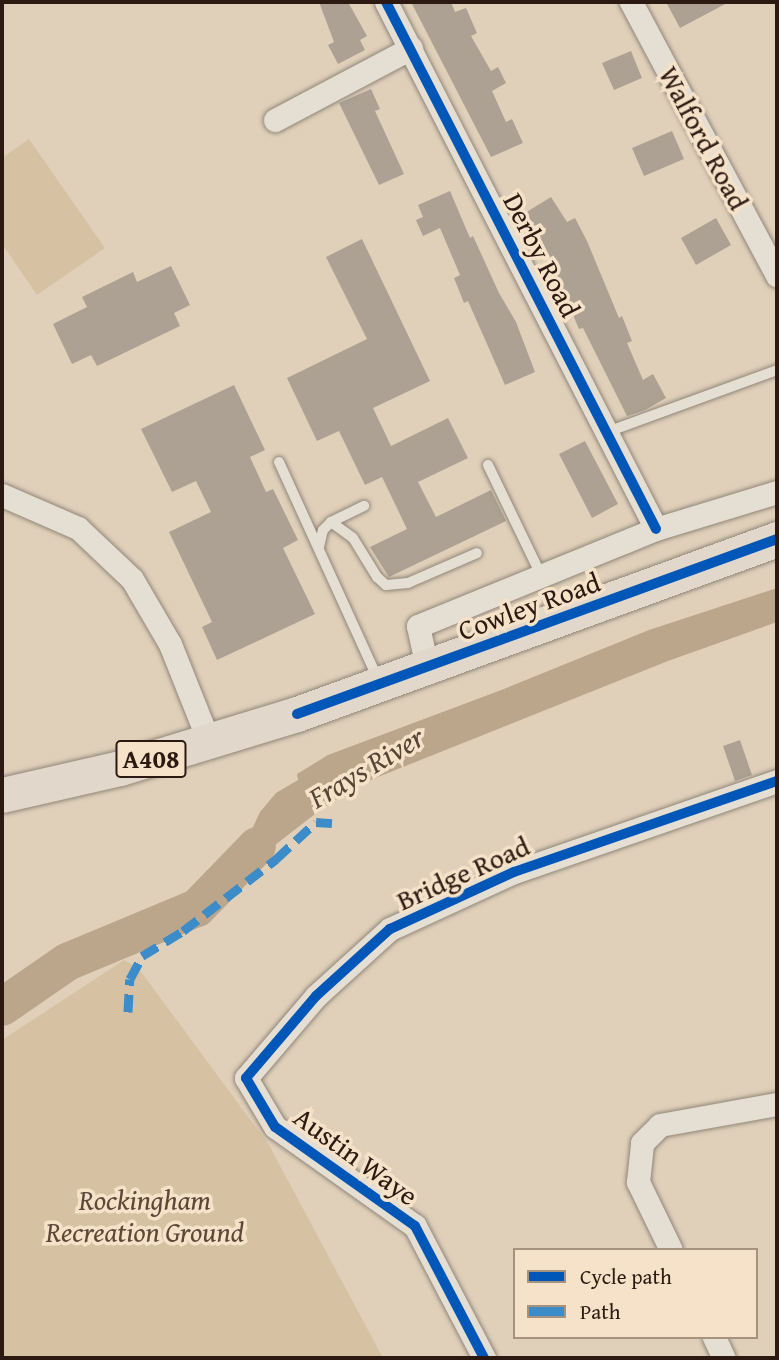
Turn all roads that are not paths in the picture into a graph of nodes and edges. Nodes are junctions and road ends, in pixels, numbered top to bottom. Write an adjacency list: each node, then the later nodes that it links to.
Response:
1 (386, 2): 3 (street, Derby Road)
2 (631, 2): 5 (street, Walford Road)
3 (411, 47): 4 (street); 7 (street, Derby Road)
4 (275, 120)
5 (777, 275)
6 (777, 370): 7 (lane)
7 (607, 432): 14 (street, Derby Road)
8 (279, 462): 16 (lane)
9 (488, 465): 18 (lane)
10 (777, 492): 14 (street)
11 (2, 495): 21 (street)
12 (364, 506): 13 (lane)
13 (331, 522): 16 (lane); 17 (lane)
14 (656, 529): 18 (street)
15 (777, 539): 19 (main road, Cowley Road / A408)
16 (319, 550): 20 (lane)
17 (477, 553)
18 (541, 575): 19 (street)
19 (426, 667): 20 (main road, Cowley Road / A408)
20 (381, 685): 21 (main road, Cowley Road / A408)
21 (209, 741): 23 (main road, Cowley Road / A408)
22 (777, 781): 24 (street, Bridge Road)
23 (2, 795)
24 (253, 1066): 28 (street, Austin Waye)
25 (777, 1104): 26 (street)
26 (670, 1248)
27 (715, 1339): 29 (street)
28 (484, 1358)
29 (724, 1358)

